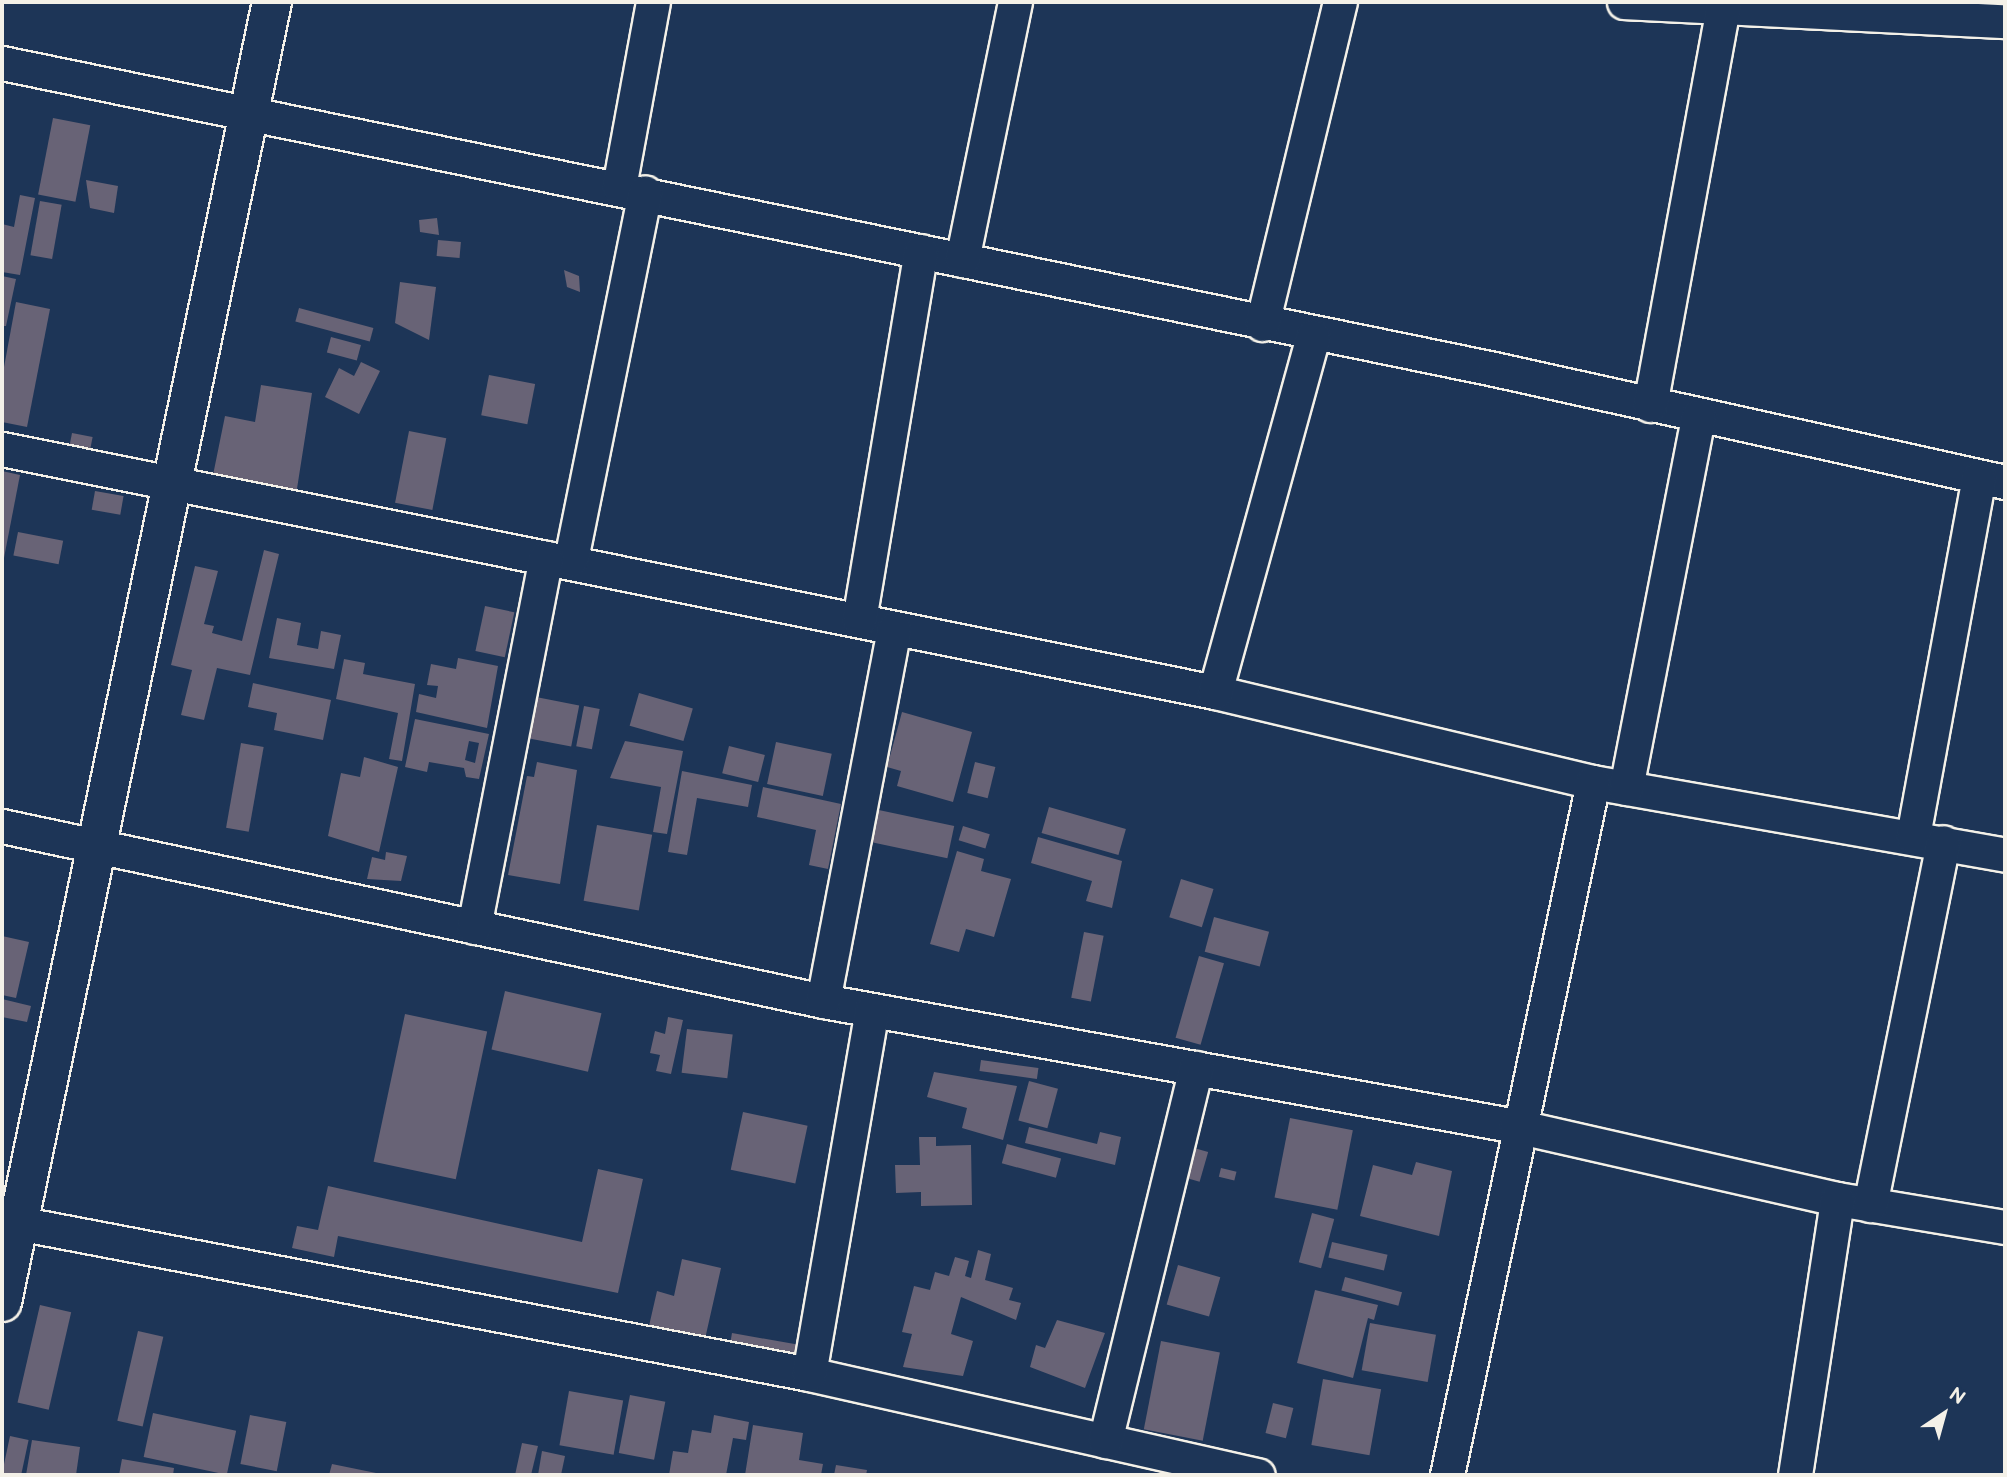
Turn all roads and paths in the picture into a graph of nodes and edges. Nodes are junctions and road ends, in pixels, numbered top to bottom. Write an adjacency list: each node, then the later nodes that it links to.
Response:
1 (272, 2): 9 (street)
2 (653, 2): 10 (street)
3 (1015, 2): 12 (street)
4 (1340, 2): 13 (street)
5 (1624, 2): 6 (street)
6 (1723, 7): 7 (street); 15 (street)
7 (2005, 21)
8 (2, 63): 9 (street)
9 (253, 111): 10 (street); 19 (street)
10 (632, 189): 11 (street); 20 (street)
11 (921, 251): 12 (street); 21 (street)
12 (962, 260): 13 (street)
13 (1262, 324): 14 (street)
14 (1313, 336): 15 (street); 23 (street)
15 (1650, 405): 16 (street)
16 (1698, 416): 18 (street); 25 (street)
17 (2, 449): 19 (street)
18 (1992, 480): 27 (street)
19 (174, 483): 20 (street); 28 (street)
20 (559, 559): 21 (street); 30 (street)
21 (859, 620): 22 (street)
22 (894, 629): 23 (street); 31 (street)
23 (1215, 692): 24 (street)
24 (1593, 782): 25 (street); 34 (street)
25 (1626, 789): 27 (street)
26 (2, 825): 28 (street)
27 (1928, 839): 29 (street); 36 (street)
28 (97, 847): 30 (street); 37 (street)
29 (2005, 855)
30 (474, 927): 31 (street)
31 (823, 1001): 32 (street)
32 (872, 1010): 33 (street); 40 (street)
33 (1196, 1068): 34 (street); 41 (street)
34 (1516, 1126): 35 (street); 44 (street)
35 (1837, 1199): 36 (street); 45 (street)
36 (1870, 1205): 38 (street)
37 (10, 1222): 39 (street); 40 (street)
38 (2005, 1227)
39 (2, 1303)
40 (809, 1374): 41 (street)
41 (1105, 1441): 42 (street)
42 (1220, 1471): 43 (street)
43 (1258, 1475)
44 (1447, 1475)
45 (1795, 1475)

